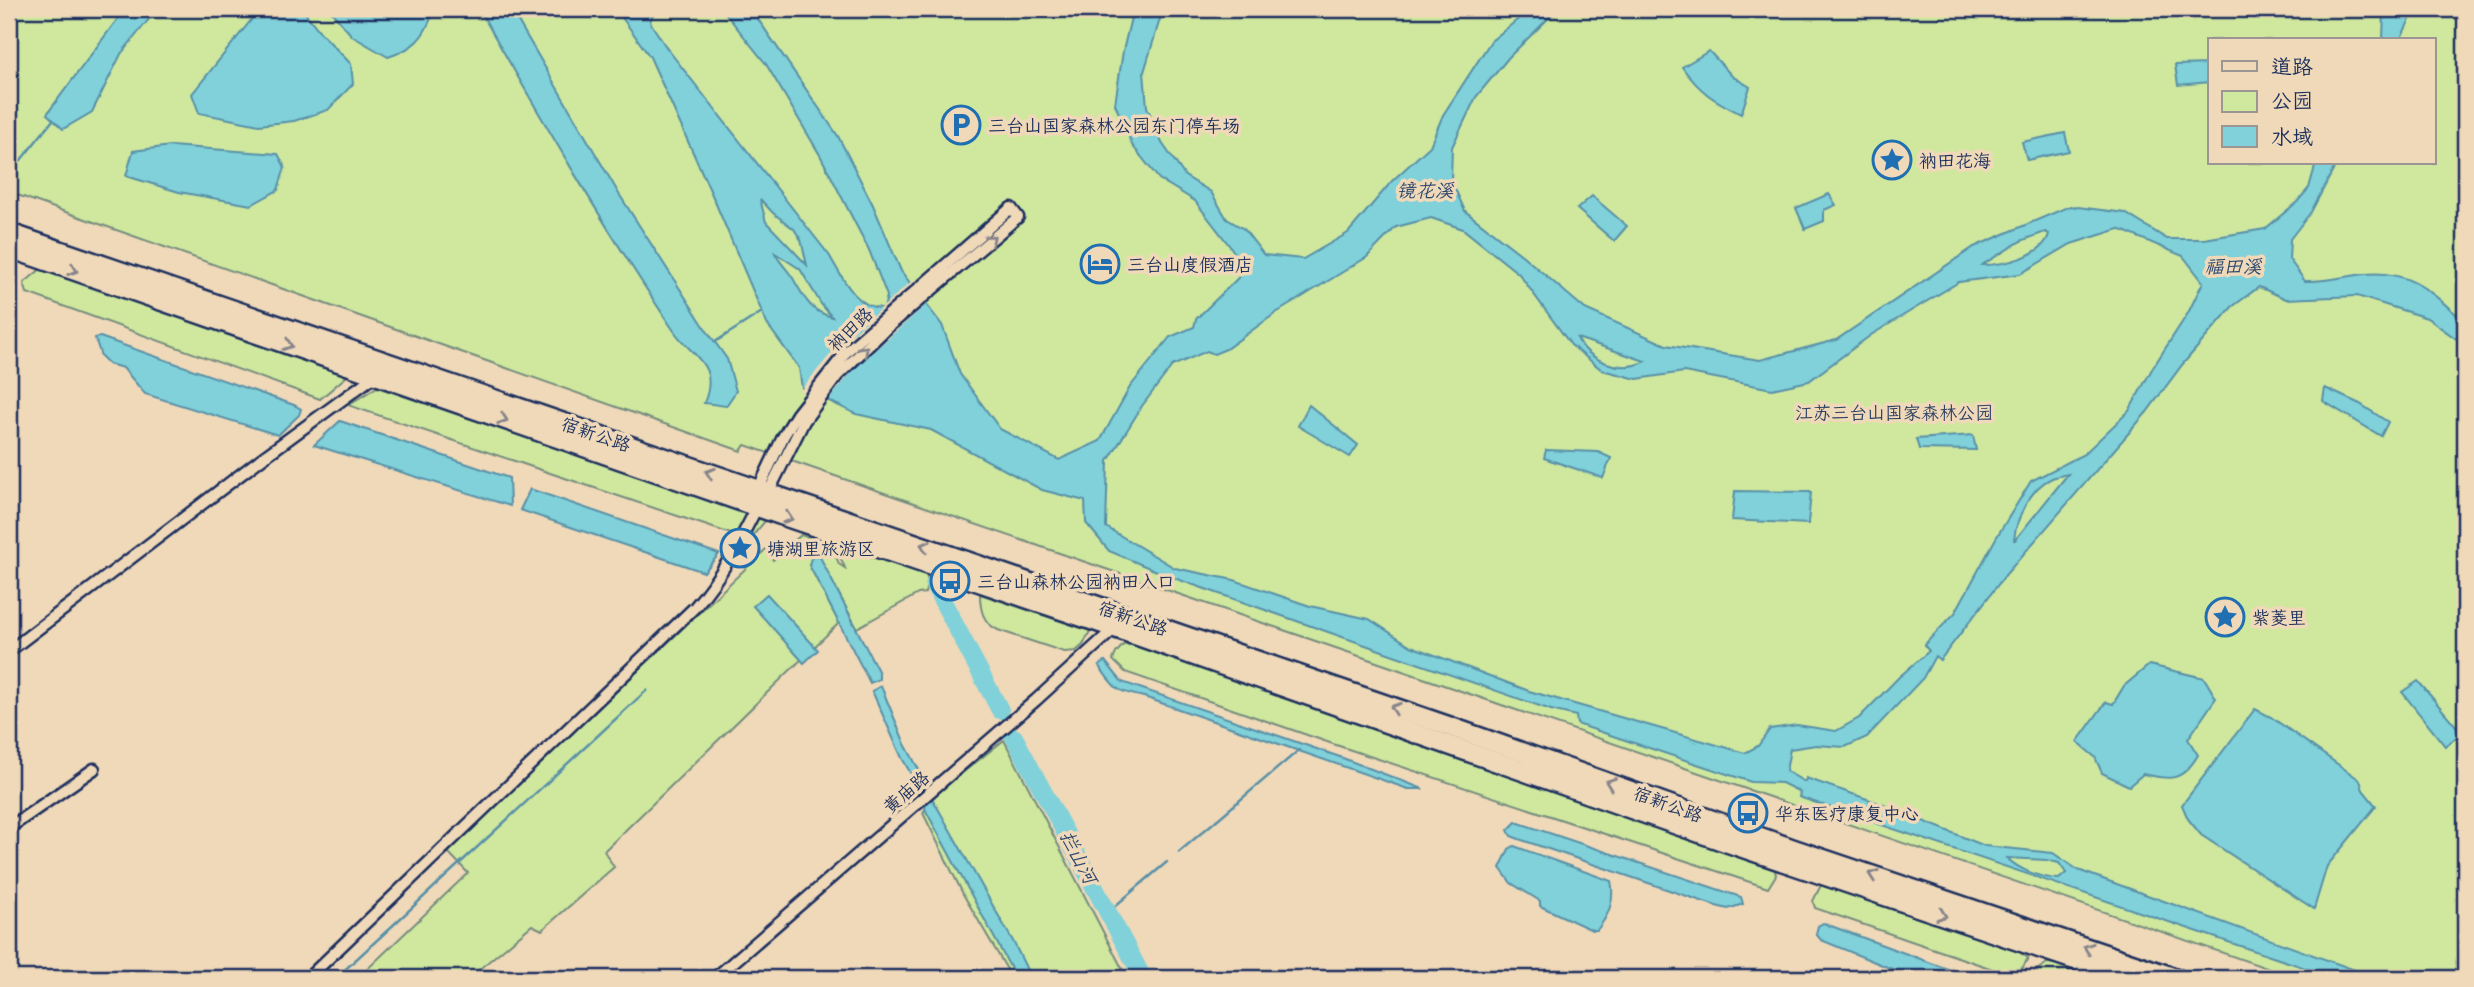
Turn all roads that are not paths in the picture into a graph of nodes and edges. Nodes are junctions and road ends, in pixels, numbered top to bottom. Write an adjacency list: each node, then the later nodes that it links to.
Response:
1 (9, 233): 5 (highway, 宿新公路, one-way to 1)
2 (9, 248): 4 (highway, 宿新公路, one-way to 4)
3 (924, 290): 3 (street, 衲田路, one-way to 3); 5 (street, 衲田路)
4 (376, 375): 5 (highway, 宿新公路, one-way to 5); 7 (street)
5 (759, 500): 6 (highway, 宿新公路, one-way to 6); 10 (street, 衲田路); 13 (highway, 宿新公路, one-way to 5)
6 (1115, 628): 11 (street, 黄庙路); 12 (highway, 宿新公路, one-way to 12)
7 (9, 651)
8 (94, 769): 9 (street)
9 (9, 828)
10 (307, 978)
11 (715, 978)
12 (2128, 978)
13 (2176, 978)

